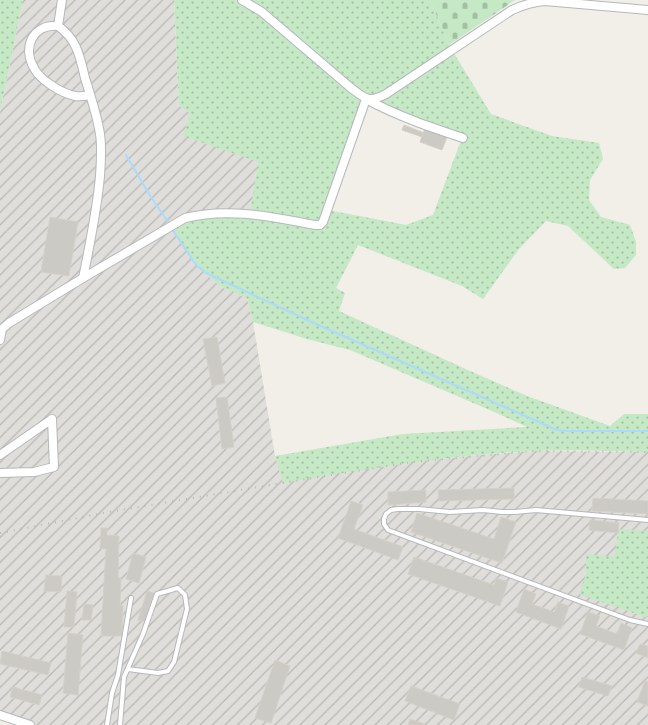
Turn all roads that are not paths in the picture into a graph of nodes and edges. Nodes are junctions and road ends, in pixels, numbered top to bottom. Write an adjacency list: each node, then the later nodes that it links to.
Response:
1 (62, 0): 4 (street)
2 (242, 0): 6 (street)
3 (648, 10): 6 (street)
4 (58, 26): 5 (street); 5 (street)
5 (90, 95): 8 (street)
6 (366, 99): 7 (street); 8 (street)
7 (463, 138)
8 (83, 278): 9 (street)
9 (0, 340)
10 (0, 454): 11 (street)
11 (0, 473)
12 (648, 520): 14 (lane)
13 (131, 598): 18 (lane)
14 (648, 624)
15 (128, 669): 15 (lane); 19 (lane)
16 (0, 715): 17 (street)
17 (30, 725)
18 (107, 725)
19 (120, 725)

